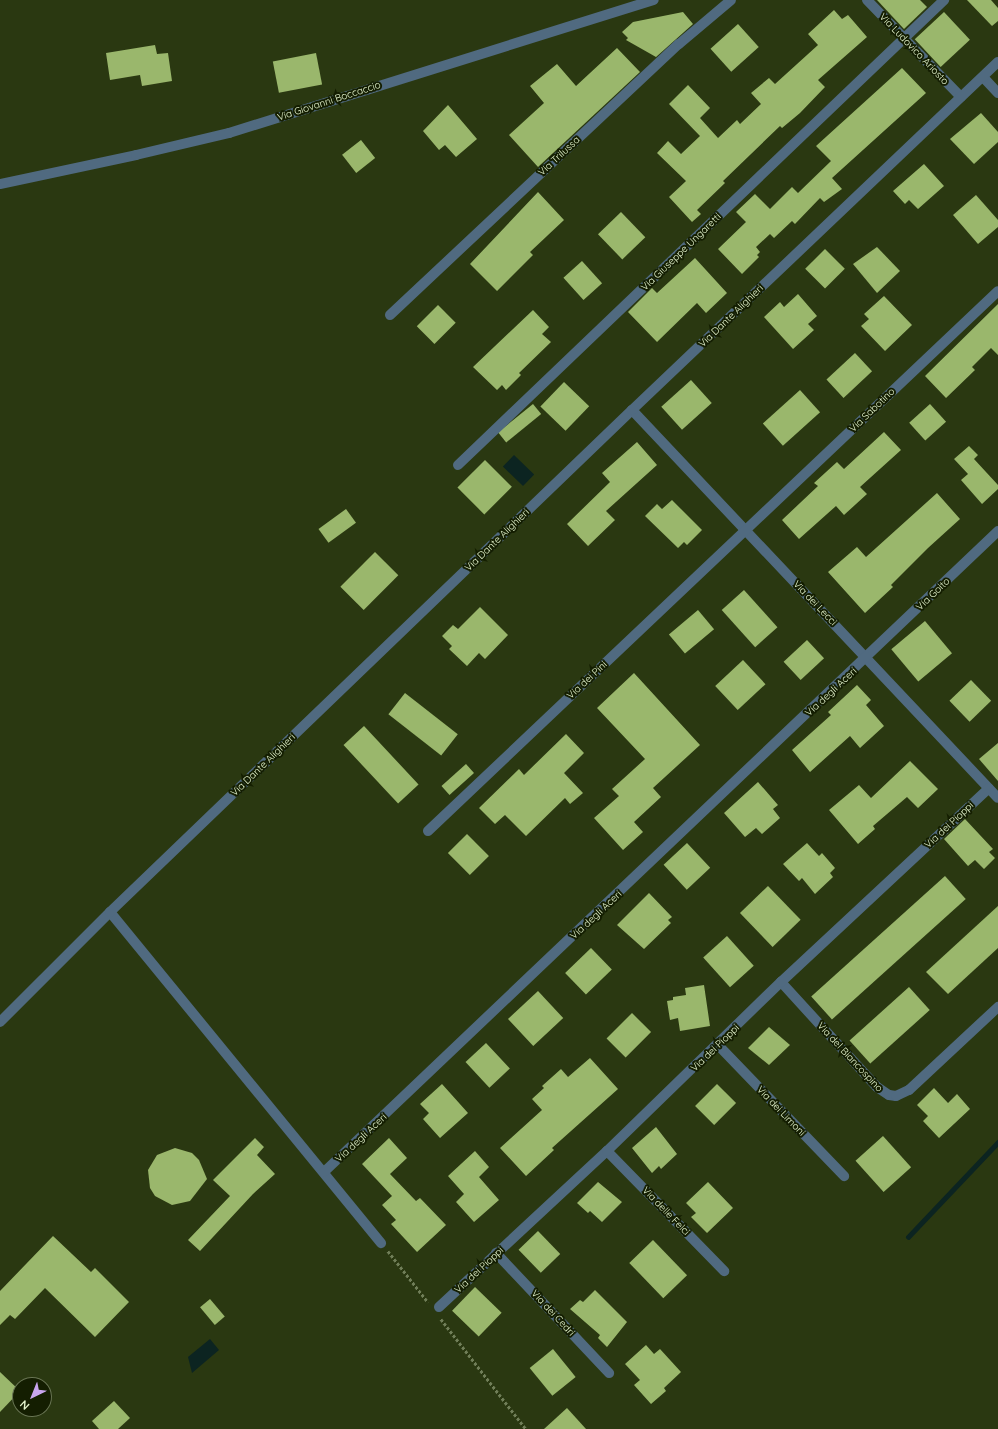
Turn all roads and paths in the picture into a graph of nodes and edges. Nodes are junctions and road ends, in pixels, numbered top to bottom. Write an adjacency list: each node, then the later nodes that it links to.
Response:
1 (654, 0): 10 (street, Via Giovanni Boccaccio)
2 (731, 0): 12 (street, Via Trilussa)
3 (867, 0): 5 (street, Via Ludovico Ariosto)
4 (944, 0): 5 (street, Via Giuseppe Ungaretti)
5 (904, 38): 9 (street, Via Ludovico Ariosto); 14 (street, Via Giuseppe Ungaretti)
6 (998, 62): 7 (street, Via Dante Alighieri)
7 (983, 77): 8 (street); 9 (street, Via Dante Alighieri)
8 (998, 93)
9 (961, 97): 13 (street, Via Dante Alighieri)
10 (0, 184)
11 (998, 291): 15 (street, Via Sabotino)
12 (390, 315)
13 (632, 410): 15 (street, Via dei Lecci); 21 (street, Via Dante Alighieri)
14 (458, 465)
15 (746, 530): 17 (street, Via dei Lecci); 20 (street, Via dei Pini)
16 (998, 531): 17 (street, Via Goito)
17 (867, 658): 18 (street, Via dei Lecci); 27 (street, Via degli Aceri)
18 (989, 788): 19 (street, Via dei Lecci); 22 (street, Via dei Pioppi)
19 (998, 798)
20 (428, 831)
21 (110, 912): 24 (street, Via Dante Alighieri); 27 (street)
22 (781, 982): 23 (street, Via del Biancospino); 25 (street, Via dei Pioppi)
23 (998, 1007)
24 (0, 1022)
25 (718, 1045): 26 (street, Via dei Pioppi); 28 (street, Via dei Limoni)
26 (607, 1151): 30 (street, Via dei Pioppi); 31 (street, Via delle Felci)
27 (324, 1172): 29 (street)
28 (844, 1176)
29 (381, 1243): 32 (path)
30 (496, 1254): 32 (street, Via dei Pioppi); 34 (street, Via dei Cedri)
31 (724, 1270)
32 (434, 1306)
33 (439, 1317): 35 (path)
34 (609, 1373)
35 (526, 1429)

